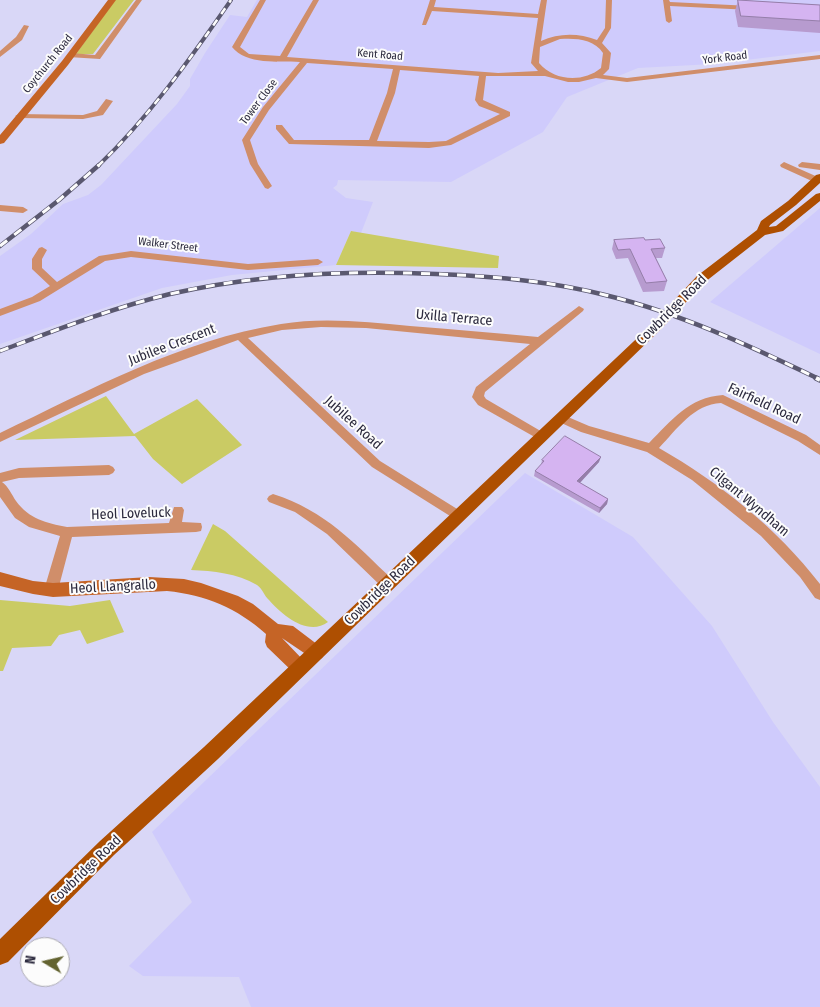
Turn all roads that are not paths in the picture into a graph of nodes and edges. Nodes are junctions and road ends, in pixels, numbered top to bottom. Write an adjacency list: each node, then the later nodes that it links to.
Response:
1 (112, 0): 18 (main road, Coychurch Road)
2 (139, 0): 19 (street)
3 (263, 0): 21 (street, Kent Road)
4 (316, 0): 21 (street)
5 (433, 0): 9 (street)
6 (544, 0): 11 (street)
7 (609, 0): 15 (street)
8 (666, 2): 10 (street); 12 (street)
9 (430, 9): 11 (street); 13 (street)
10 (762, 9)
11 (541, 16): 16 (street)
12 (669, 21)
13 (424, 24)
14 (26, 26): 17 (street)
15 (598, 43): 16 (street); 24 (street)
16 (537, 46): 23 (street)
17 (2, 51)
18 (71, 55): 19 (street); 33 (main road, Coychurch Road)
19 (97, 56): 25 (street)
20 (820, 57): 31 (street, York Road)
21 (282, 59): 22 (street, Kent Road)
22 (305, 61): 26 (street, Kent Road); 42 (street, Tower Close)
23 (535, 63): 27 (street); 29 (street)
24 (606, 64): 30 (street); 31 (street)
25 (89, 67)
26 (397, 68): 28 (street, Kent Road); 36 (street)
27 (520, 73): 28 (street, Kent Road); 29 (street, Kent Road)
28 (483, 74): 36 (street)
29 (548, 74): 30 (street)
30 (596, 76): 31 (street, York Road)
31 (634, 78)
32 (109, 101): 33 (street)
33 (19, 116): 35 (main road, Coychurch Road)
34 (279, 127): 36 (street)
35 (0, 141)
36 (372, 143)
37 (792, 160): 39 (street)
38 (784, 165): 41 (street)
39 (802, 165): 40 (street); 41 (street)
40 (820, 167)
41 (819, 178): 46 (main road, Cowbridge Road)
42 (268, 186)
43 (820, 196): 46 (main road, Cowbridge Road)
44 (0, 208): 45 (street)
45 (23, 210)
46 (762, 232): 55 (main road, Cowbridge Road)
47 (42, 250): 49 (street)
48 (318, 262): 49 (street, Walker Street)
49 (56, 286): 51 (street, Walker Street)
50 (579, 310): 54 (street)
51 (0, 313)
52 (366, 325): 53 (street, Jubilee Crescent); 54 (street, Uxilla Terrace)
53 (240, 336): 57 (street, Jubilee Crescent); 67 (street, Jubilee Road)
54 (540, 341): 56 (street)
55 (561, 418): 56 (main road, Cowbridge Road); 58 (street, Cilgant Wyndham)
56 (540, 436): 67 (main road, Cowbridge Road)
57 (0, 438)
58 (651, 449): 59 (street, Fairfield Road); 74 (street, Cilgant Wyndham)
59 (820, 451)
60 (108, 470): 61 (street)
61 (82, 471): 62 (street); 63 (street)
62 (0, 478)
63 (79, 484)
64 (0, 486): 70 (street, Heol Loveluck)
65 (273, 499): 72 (street)
66 (178, 510): 68 (street)
67 (458, 516): 72 (main road, Cowbridge Road)
68 (174, 528): 69 (street, Heol Loveluck); 70 (street, Heol Loveluck)
69 (196, 528)
70 (67, 532): 73 (street)
71 (0, 579): 73 (main road, Heol Llangrallo)
72 (388, 584): 76 (main road, Cowbridge Road)
73 (51, 590): 75 (main road, Heol Llangrallo)
74 (820, 594)
75 (275, 631): 76 (main road, Heol Llangrallo); 77 (main road, Heol Llangrallo)
76 (316, 653): 77 (main road, Cowbridge Road)
77 (300, 668): 78 (main road, Cowbridge Road)
78 (0, 954)

